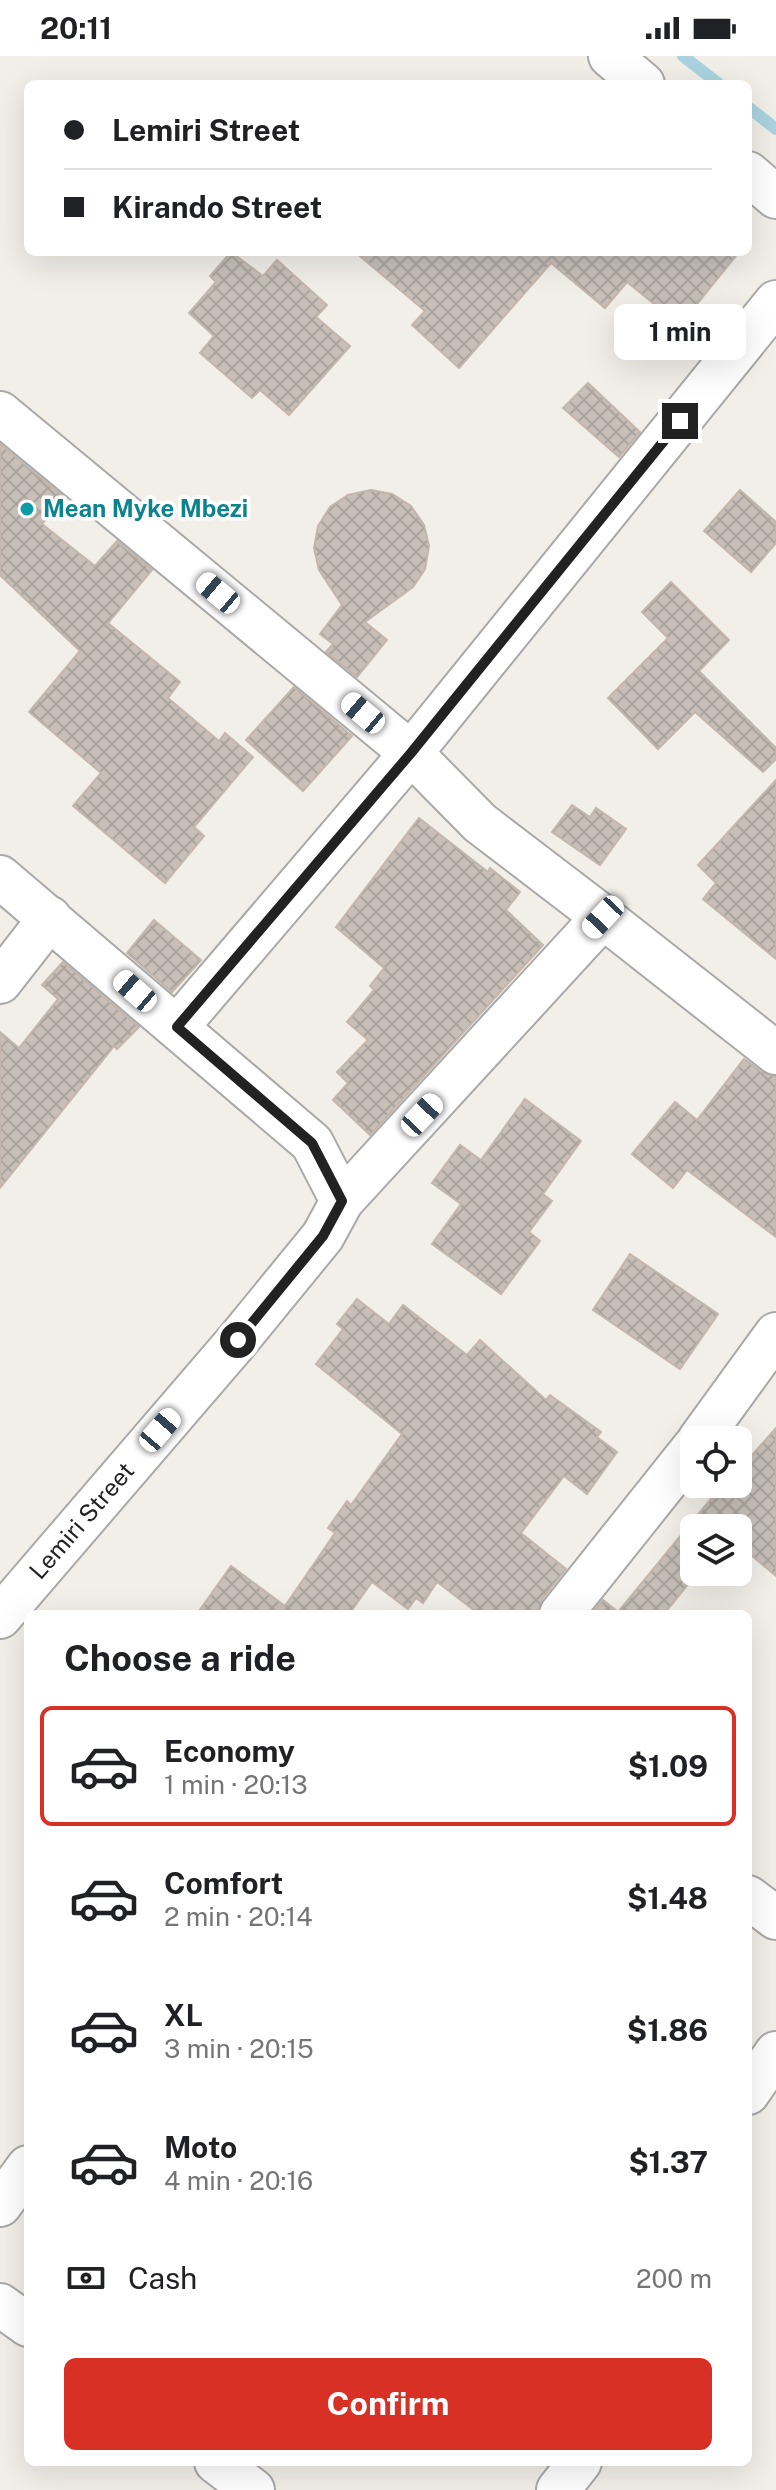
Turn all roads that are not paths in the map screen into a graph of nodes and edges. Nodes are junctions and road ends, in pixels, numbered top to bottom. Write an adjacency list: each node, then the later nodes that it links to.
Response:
1 (610, 56): 2 (street)
2 (638, 80)
3 (752, 176): 4 (street)
4 (776, 197)
5 (776, 302): 7 (street)
6 (0, 413): 7 (street)
7 (411, 753): 9 (street); 12 (street)
8 (0, 877): 10 (street)
9 (603, 917): 13 (street); 14 (street, Lemiri Street)
10 (50, 918): 11 (street); 12 (street)
11 (0, 982)
12 (177, 1027): 14 (street)
13 (776, 1053)
14 (342, 1201): 19 (street, Lemiri Street)
15 (776, 1334): 16 (street)
16 (709, 1426)
17 (680, 1465): 18 (street)
18 (564, 1610)
19 (0, 1617)
20 (752, 1900): 21 (street)
21 (776, 1918)
22 (776, 2053): 23 (street)
23 (752, 2087)
24 (24, 2172): 25 (street)
25 (0, 2205)
26 (0, 2305): 27 (street)
27 (24, 2322)
28 (221, 2466): 30 (street)
29 (577, 2466): 31 (street)
30 (253, 2490)
31 (558, 2490)

